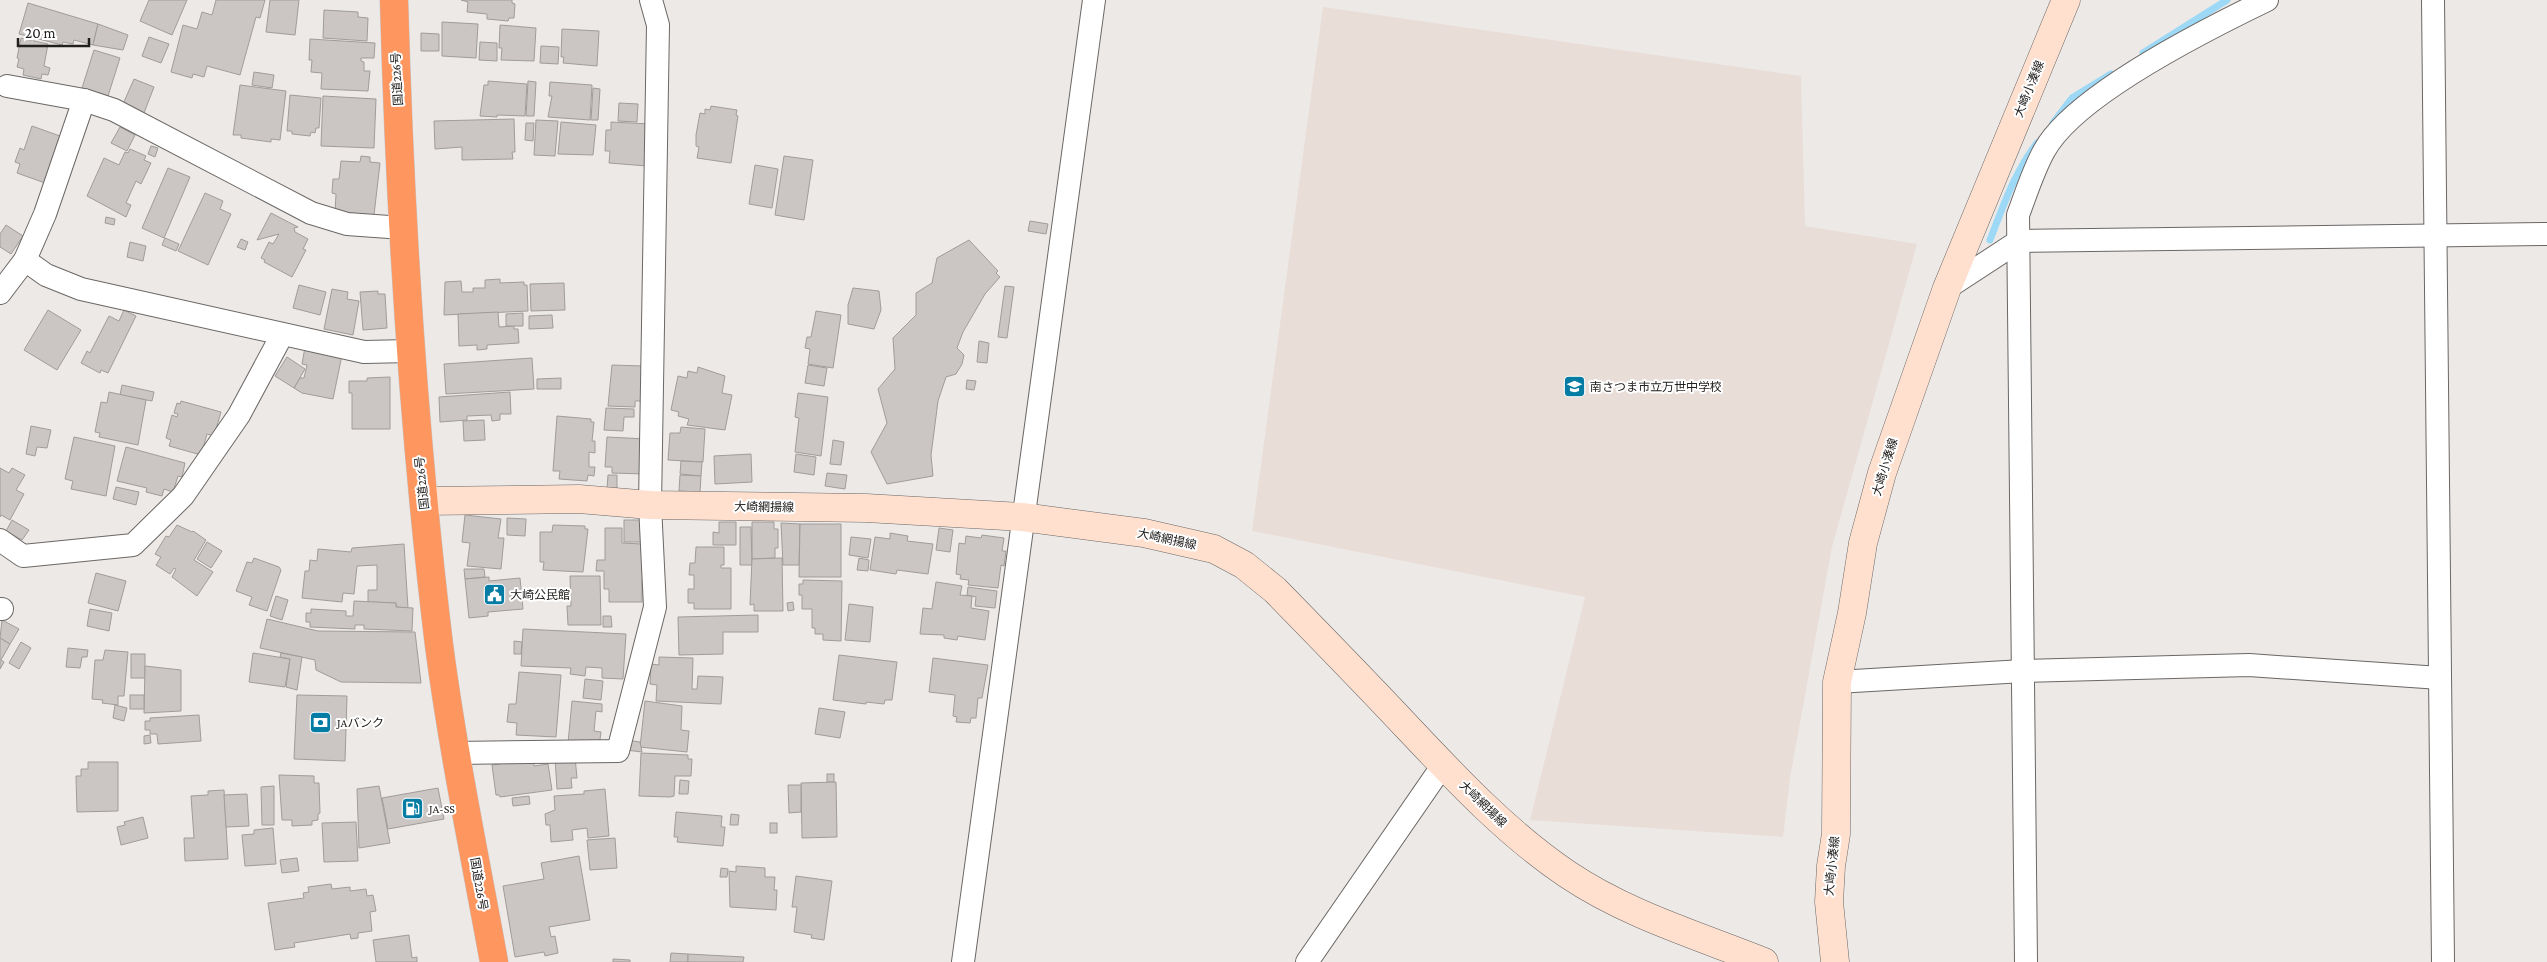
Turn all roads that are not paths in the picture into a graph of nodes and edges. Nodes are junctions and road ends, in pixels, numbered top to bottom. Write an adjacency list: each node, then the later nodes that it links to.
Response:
1 (394, 0): 9 (highway, 国道226号)
2 (651, 0): 19 (street)
3 (1094, 0): 20 (street)
4 (2066, 0): 14 (street, 大崎小湊線)
5 (2267, 0): 12 (street)
6 (2433, 0): 11 (street)
7 (7, 86): 8 (street)
8 (84, 100): 9 (street); 13 (street)
9 (403, 228): 17 (highway, 国道226号)
10 (2547, 234): 11 (street)
11 (2436, 236): 12 (street); 23 (street)
12 (2019, 241): 14 (street); 22 (street)
13 (25, 260): 15 (street); 16 (street)
14 (1947, 288): 24 (street, 大崎小湊線)
15 (0, 293)
16 (282, 335): 17 (street); 21 (street)
17 (410, 351): 18 (highway, 国道226号)
18 (424, 501): 19 (street, 大崎網揚線); 25 (highway, 国道226号)
19 (650, 505): 20 (street, 大崎網揚線); 25 (street)
20 (1022, 517): 26 (street, 大崎網揚線); 29 (street)
21 (0, 540)
22 (2023, 671): 23 (street); 24 (street); 32 (street)
23 (2440, 678): 33 (street)
24 (1838, 682): 31 (street, 大崎小湊線)
25 (455, 753): 28 (highway, 国道226号)
26 (1443, 764): 27 (street, 大崎網揚線); 30 (street)
27 (1754, 960)
28 (494, 962)
29 (963, 962)
30 (1307, 962)
31 (1835, 962)
32 (2026, 962)
33 (2443, 962)

